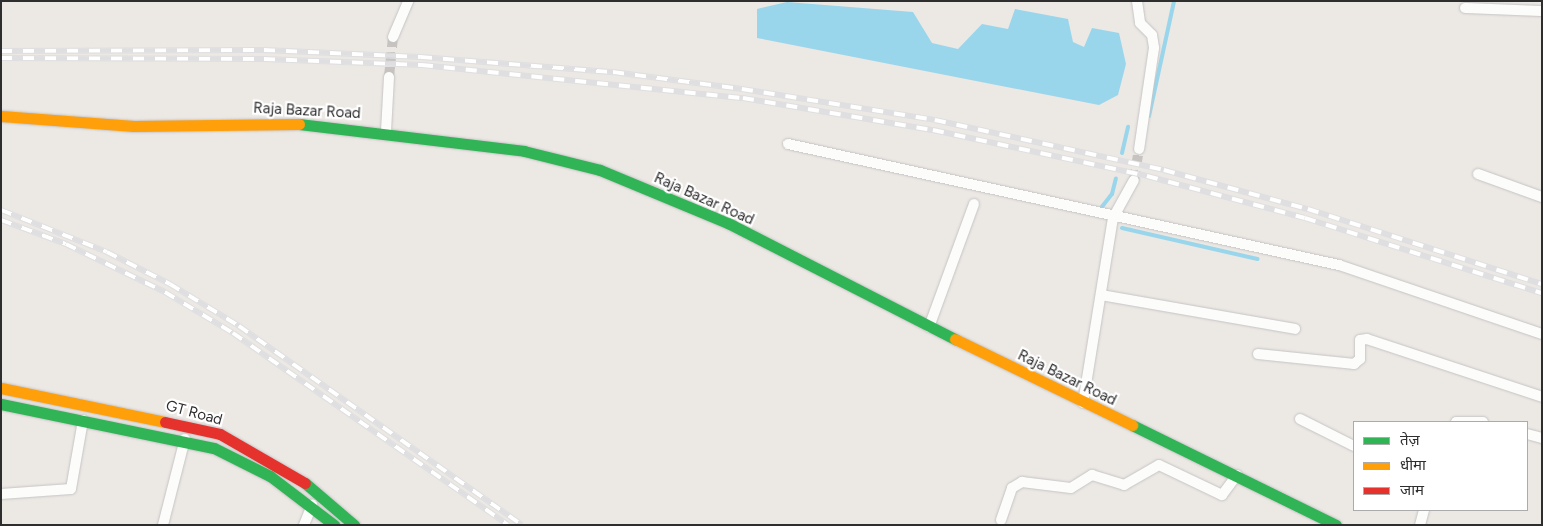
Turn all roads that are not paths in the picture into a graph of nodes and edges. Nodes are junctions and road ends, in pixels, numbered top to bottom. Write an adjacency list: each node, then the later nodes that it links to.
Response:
1 (408, 1): 6 (street)
2 (1137, 1): 11 (street)
3 (1541, 1): 5 (street)
4 (1465, 8): 5 (street)
5 (1542, 12)
6 (393, 37)
7 (389, 77): 9 (street)
8 (1, 116): 9 (main road, Raja Bazar Road)
9 (386, 131): 18 (main road, Raja Bazar Road)
10 (788, 144): 16 (street)
11 (1138, 149)
12 (1478, 174): 14 (street)
13 (1134, 180): 16 (street)
14 (1542, 197)
15 (974, 204): 18 (street)
16 (1113, 218): 17 (street); 20 (street)
17 (1101, 295): 19 (street); 24 (street)
18 (929, 327): 24 (main road, Raja Bazar Road)
19 (1295, 328)
20 (1542, 334)
21 (1258, 354): 23 (street)
22 (1, 388): 26 (main road, GT Road)
23 (1542, 397)
24 (1083, 403): 34 (main road, Raja Bazar Road)
25 (1, 404): 28 (main road, GT Road)
26 (122, 412): 29 (main road); 35 (main road, GT Road)
27 (1300, 419): 33 (street)
28 (83, 420): 29 (main road, GT Road); 36 (street)
29 (119, 426): 32 (main road, GT Road)
30 (1528, 434): 31 (street)
31 (1542, 438)
32 (185, 439): 37 (main road, GT Road); 40 (street)
33 (1353, 446)
34 (1237, 475): 39 (street); 44 (main road, Raja Bazar Road)
35 (321, 493): 37 (street); 43 (main road, GT Road)
36 (1, 494)
37 (312, 504): 41 (street); 42 (main road, GT Road)
38 (1424, 511): 45 (street)
39 (1001, 520)
40 (163, 525)
41 (304, 525)
42 (334, 525)
43 (354, 525)
44 (1336, 525)
45 (1420, 525)

